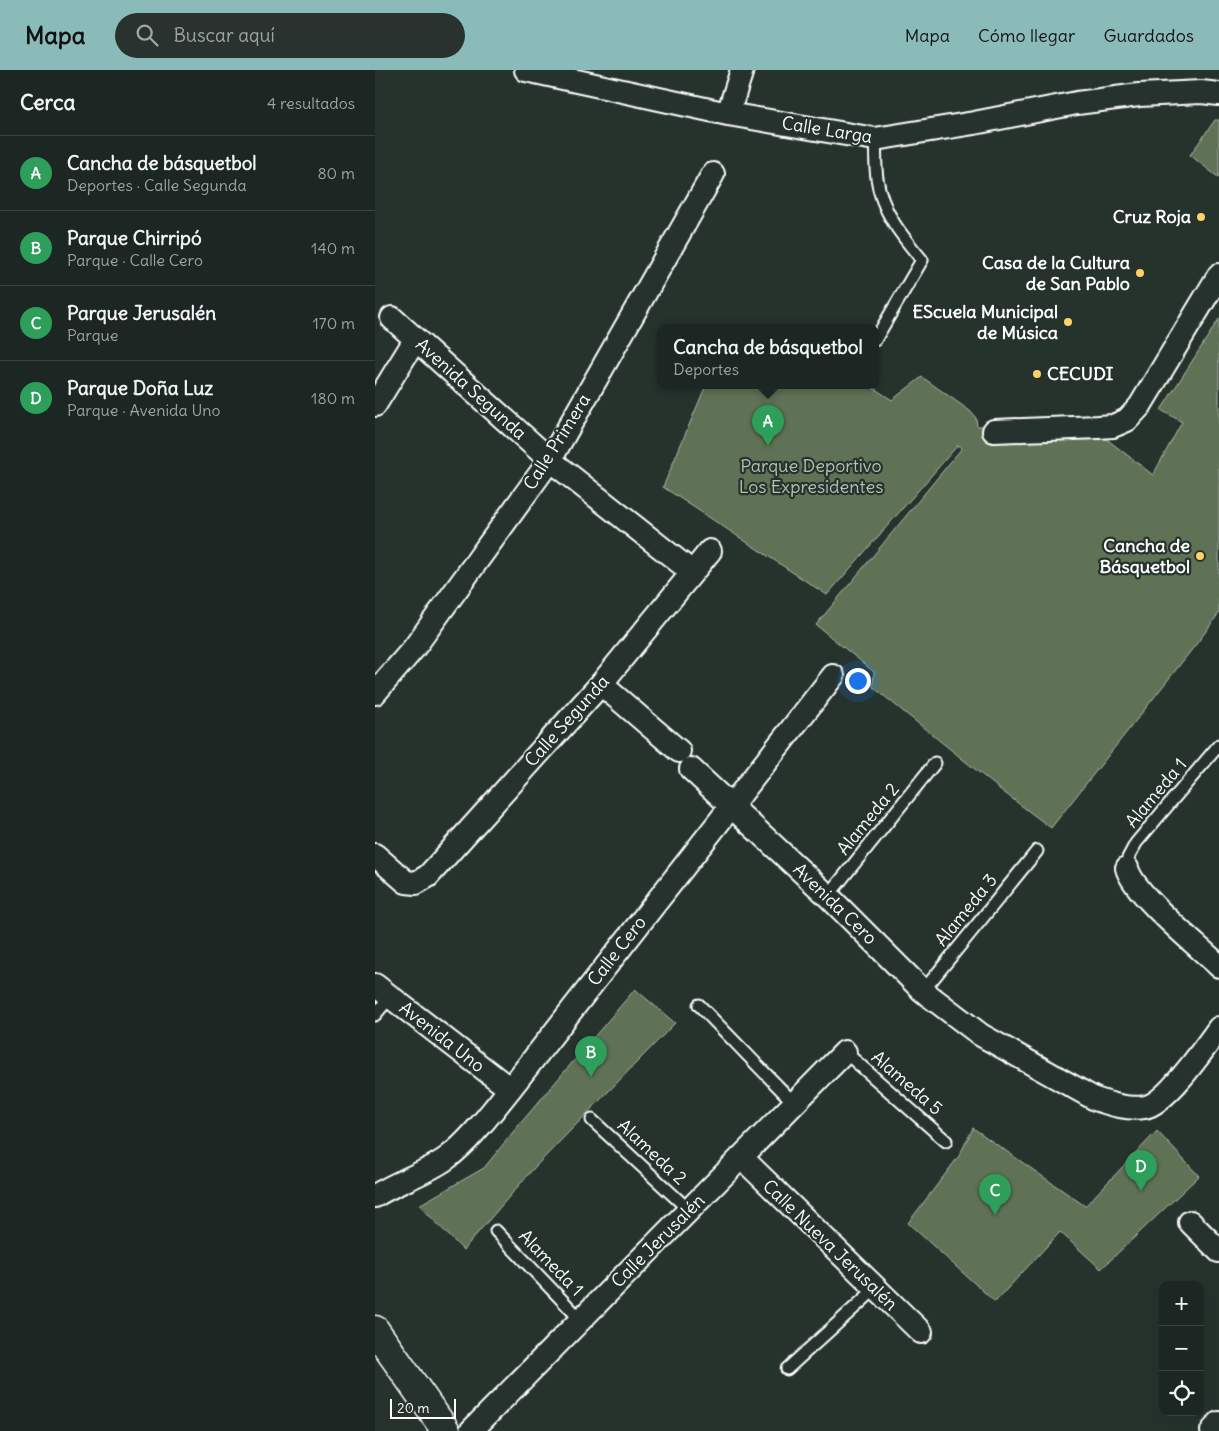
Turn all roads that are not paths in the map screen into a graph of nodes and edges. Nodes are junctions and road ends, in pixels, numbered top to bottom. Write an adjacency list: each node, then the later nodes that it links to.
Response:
1 (526, 70): 4 (street, Calle Larga)
2 (742, 70): 4 (street)
3 (1219, 94): 5 (street, Calle Larga)
4 (727, 114): 5 (street, Calle Larga)
5 (875, 139): 9 (lane)
6 (713, 174): 13 (street, Calle Primera)
7 (1219, 275): 12 (street)
8 (392, 318): 10 (street, Avenida Segunda)
9 (879, 333)
10 (415, 340): 11 (street); 13 (street, Avenida Segunda)
11 (375, 405)
12 (994, 431)
13 (550, 460): 15 (street, Avenida Segunda); 18 (street, Calle Primera)
14 (710, 551): 15 (street, Calle Segunda)
15 (692, 572): 17 (street, Calle Segunda)
16 (833, 676): 21 (street, Calle Cero)
17 (601, 684): 21 (street, Avenida Cero); 23 (street, Calle Segunda)
18 (375, 693)
19 (1219, 745): 24 (lane, Alameda 1)
20 (935, 763): 25 (lane, Alameda 2)
21 (730, 806): 25 (street, Avenida Cero); 33 (street, Calle Cero)
22 (1037, 851): 28 (lane, Alameda 3)
23 (375, 855)
24 (1127, 868): 26 (street)
25 (828, 896): 28 (street, Avenida Cero)
26 (1219, 966)
27 (383, 991): 30 (lane); 33 (street, Avenida Uno)
28 (923, 991): 31 (street, Avenida Cero)
29 (699, 1005): 34 (lane)
30 (375, 1015)
31 (1219, 1028)
32 (845, 1052): 34 (street, Calle Jerusalén); 36 (lane, Alameda 5)
33 (510, 1089): 38 (street, Calle Cero)
34 (794, 1103): 37 (street, Calle Jerusalén)
35 (592, 1120): 39 (lane, Alameda 2)
36 (946, 1141)
37 (741, 1158): 39 (street, Calle Jerusalén); 43 (street, Calle Nueva Jerusalén)
38 (375, 1196)
39 (689, 1210): 44 (street, Calle Jerusalén)
40 (1190, 1222): 42 (street)
41 (495, 1232): 44 (lane, Alameda 1)
42 (1219, 1252)
43 (875, 1289): 46 (street, Calle Nueva Jerusalén); 47 (lane)
44 (581, 1320): 50 (street, Calle Jerusalén)
45 (375, 1330): 49 (main road)
46 (921, 1332)
47 (787, 1369)
48 (1219, 1423): 51 (street)
49 (446, 1431)
50 (471, 1431)
51 (1212, 1431)

